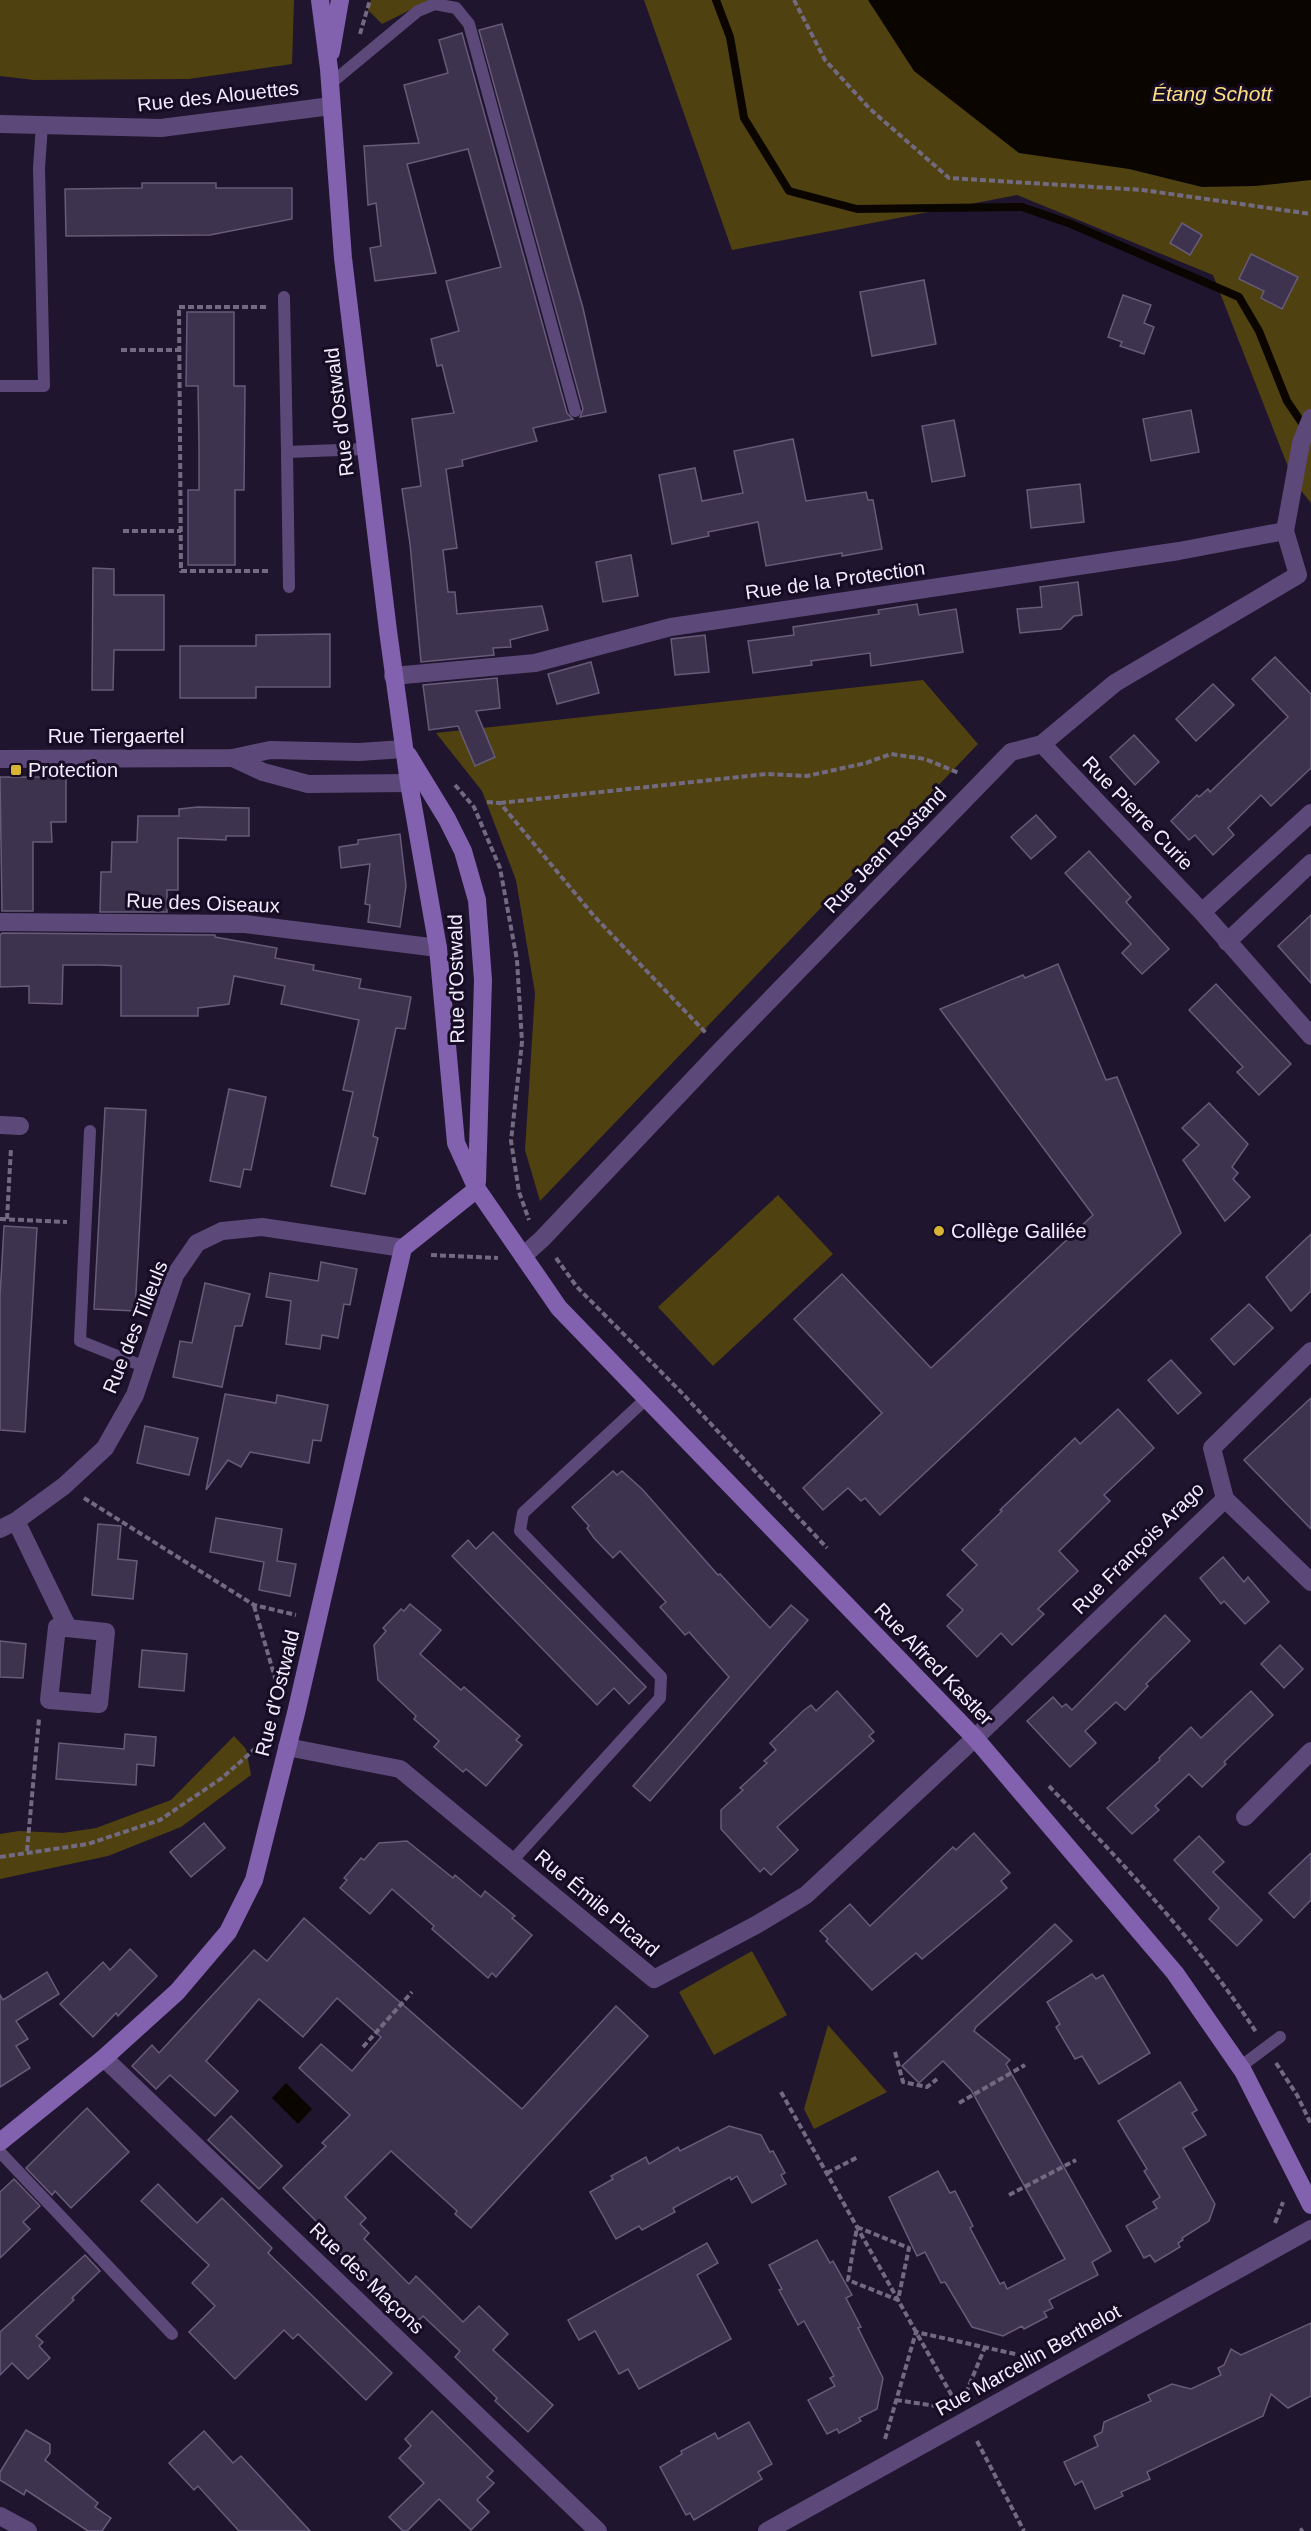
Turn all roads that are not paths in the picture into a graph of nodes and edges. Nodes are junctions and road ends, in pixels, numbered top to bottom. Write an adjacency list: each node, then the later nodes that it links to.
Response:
1 (320, 0): 3 (main road, Rue d'Ostwald)
2 (338, 4): 3 (main road, Rue d'Ostwald)
3 (329, 76): 4 (main road, Rue d'Ostwald); 9 (lane)
4 (332, 106): 6 (street, Rue des Alouettes); 11 (main road, Rue d'Ostwald)
5 (0, 124): 6 (street, Rue des Alouettes)
6 (42, 125): 8 (lane)
7 (284, 302): 12 (lane)
8 (0, 386)
9 (575, 411)
10 (1311, 418): 13 (street)
11 (366, 449): 12 (lane); 15 (main road, Rue d'Ostwald)
12 (287, 452): 14 (lane)
13 (1285, 531): 15 (street, Rue de la Protection); 16 (street, Rue Jean Rostand)
14 (289, 586)
15 (393, 676): 17 (main road, Rue d'Ostwald)
16 (1042, 744): 23 (street, Rue Pierre Curie); 31 (street, Rue Jean Rostand)
17 (404, 749): 18 (street, Rue Tiergaertel); 20 (main road, Rue d'Ostwald); 29 (main road, Rue d'Ostwald)
18 (232, 758): 19 (street, Rue Tiergaertel); 20 (street, Rue Tiergaertel)
19 (0, 759)
20 (409, 783): 26 (main road, Rue d'Ostwald)
21 (1311, 813): 23 (street)
22 (1311, 863): 25 (street)
23 (1202, 912): 25 (street, Rue Pierre Curie)
24 (0, 922): 26 (street, Rue des Oiseaux)
25 (1227, 942): 27 (street, Rue Pierre Curie)
26 (438, 948): 29 (main road, Rue d'Ostwald)
27 (1311, 1036)
28 (90, 1131): 33 (lane)
29 (477, 1190): 30 (main road); 31 (main road, Rue Alfred Kastler)
30 (403, 1248): 33 (street, Rue des Tilleuls); 40 (main road, Rue d'Ostwald)
31 (523, 1256): 34 (main road, Rue Alfred Kastler)
32 (1311, 1351): 35 (street, Rue François Arago)
33 (145, 1366): 36 (street, Rue des Tilleuls)
34 (647, 1398): 39 (main road, Rue Alfred Kastler); 43 (lane)
35 (1225, 1499): 37 (street); 39 (street, Rue François Arago)
36 (8, 1525): 38 (street, Rue des Tilleuls)
37 (1311, 1582)
38 (69, 1628): 38 (street)
39 (975, 1738): 43 (street, Rue Émile Picard); 46 (main road, Rue Alfred Kastler)
40 (287, 1747): 43 (street, Rue Émile Picard); 45 (main road, Rue d'Ostwald)
41 (1311, 1751): 42 (street)
42 (1245, 1817)
43 (512, 1861)
44 (1280, 2037): 46 (lane)
45 (104, 2058): 47 (main road, Rue d'Ostwald); 54 (street, Rue des Maçons)
46 (1240, 2067): 49 (main road, Rue Alfred Kastler)
47 (0, 2142)
48 (0, 2152): 51 (lane)
49 (1311, 2205)
50 (1311, 2229): 55 (street, Rue Marcellin Berthelot)
51 (172, 2334)
52 (0, 2516): 53 (street)
53 (28, 2531)
54 (598, 2531)
55 (767, 2531)

